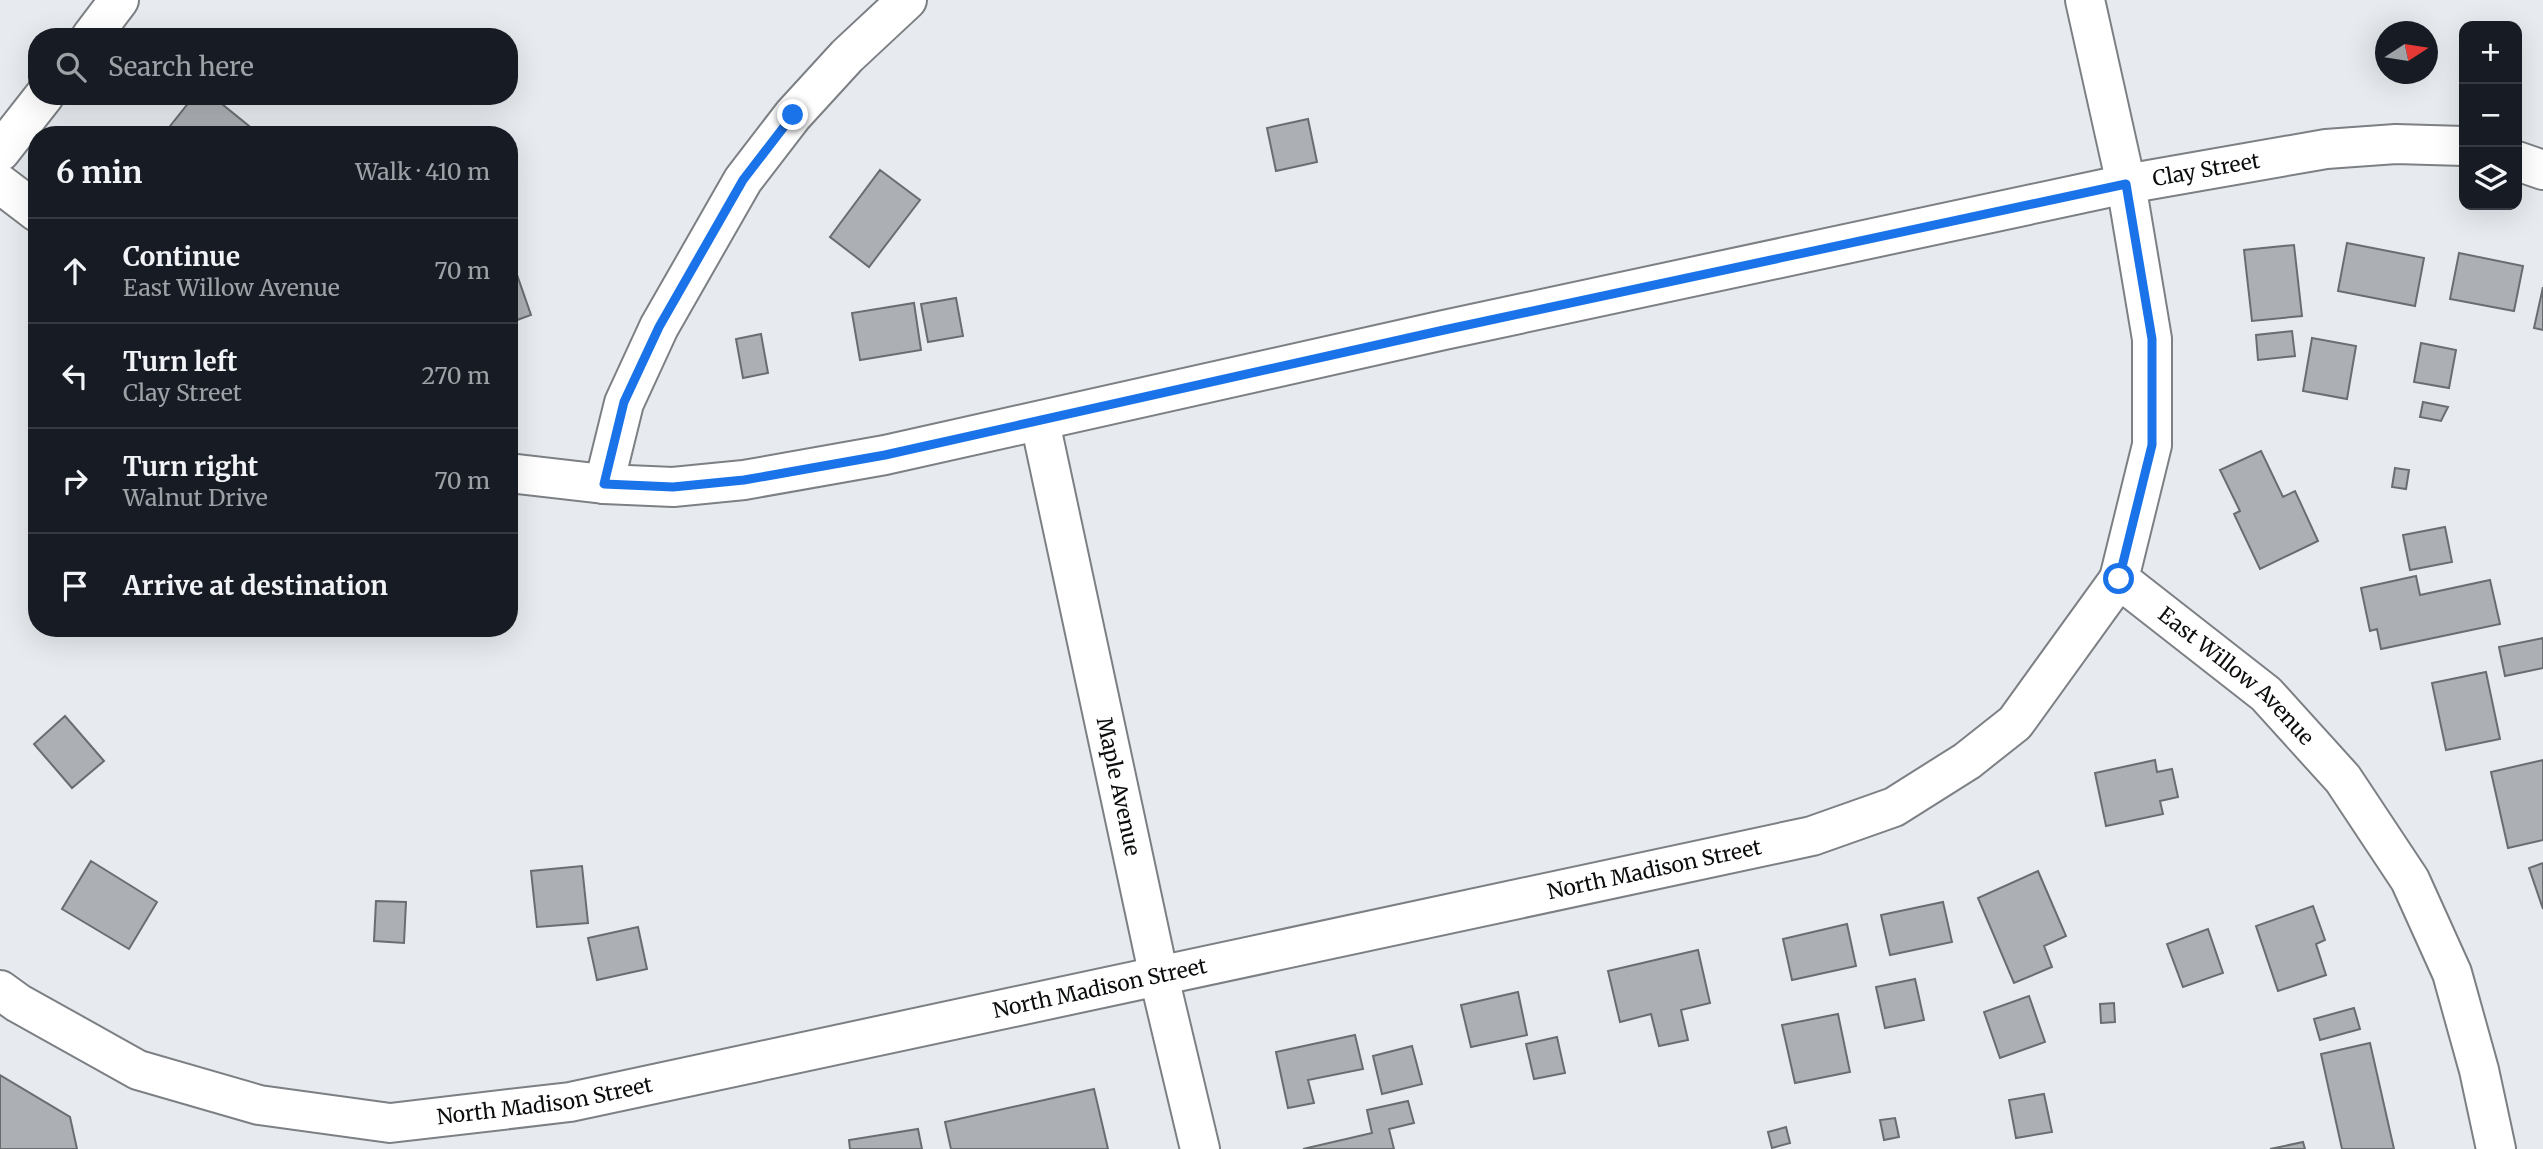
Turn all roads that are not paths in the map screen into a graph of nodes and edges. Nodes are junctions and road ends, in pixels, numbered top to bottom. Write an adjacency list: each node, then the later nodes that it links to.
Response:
1 (120, 0): 4 (street)
2 (907, 0): 15 (street)
3 (2085, 0): 11 (street)
4 (98, 28)
5 (37, 105): 7 (street)
6 (2459, 146): 11 (street, Clay Street)
7 (0, 152)
8 (2522, 163): 9 (street)
9 (2543, 170)
10 (0, 184): 12 (street)
11 (2126, 184): 13 (street, Clay Street); 16 (street)
12 (28, 205)
13 (1040, 422): 15 (street, Clay Street); 17 (street, Maple Avenue)
14 (518, 474): 15 (street, Clay Street)
15 (604, 484)
16 (2119, 579): 17 (street, North Madison Street); 20 (street, East Willow Avenue)
17 (1159, 976): 18 (street, North Madison Street); 19 (street, Maple Avenue)
18 (0, 990)
19 (1200, 1149)
20 (2496, 1149)

